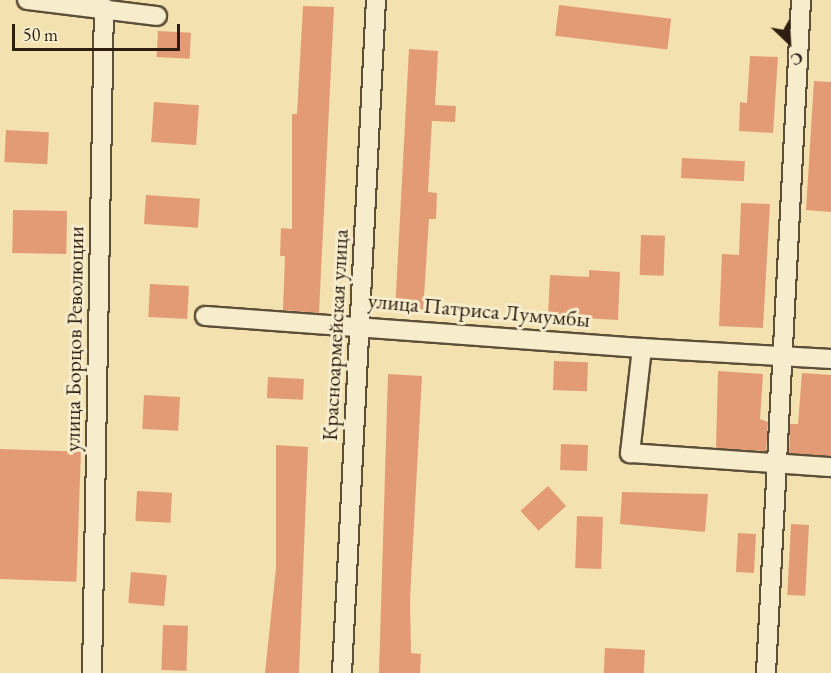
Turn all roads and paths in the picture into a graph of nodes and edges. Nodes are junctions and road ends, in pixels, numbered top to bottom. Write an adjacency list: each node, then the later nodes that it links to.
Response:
1 (27, 0): 4 (street)
2 (376, 0): 7 (street, Красноармейская улица)
3 (801, 0): 9 (street)
4 (104, 7): 5 (street); 13 (street, улица Борцов Революции)
5 (157, 16)
6 (205, 316): 7 (street, улица Патриса Лумумбы)
7 (360, 324): 8 (street, улица Патриса Лумумбы); 14 (street, Красноармейская улица)
8 (642, 348): 9 (street, улица Патриса Лумумбы); 11 (street)
9 (782, 356): 10 (street, улица Патриса Лумумбы); 11 (street)
10 (831, 359)
11 (776, 465): 12 (street); 15 (street)
12 (831, 467)
13 (92, 673)
14 (342, 673)
15 (766, 673)

